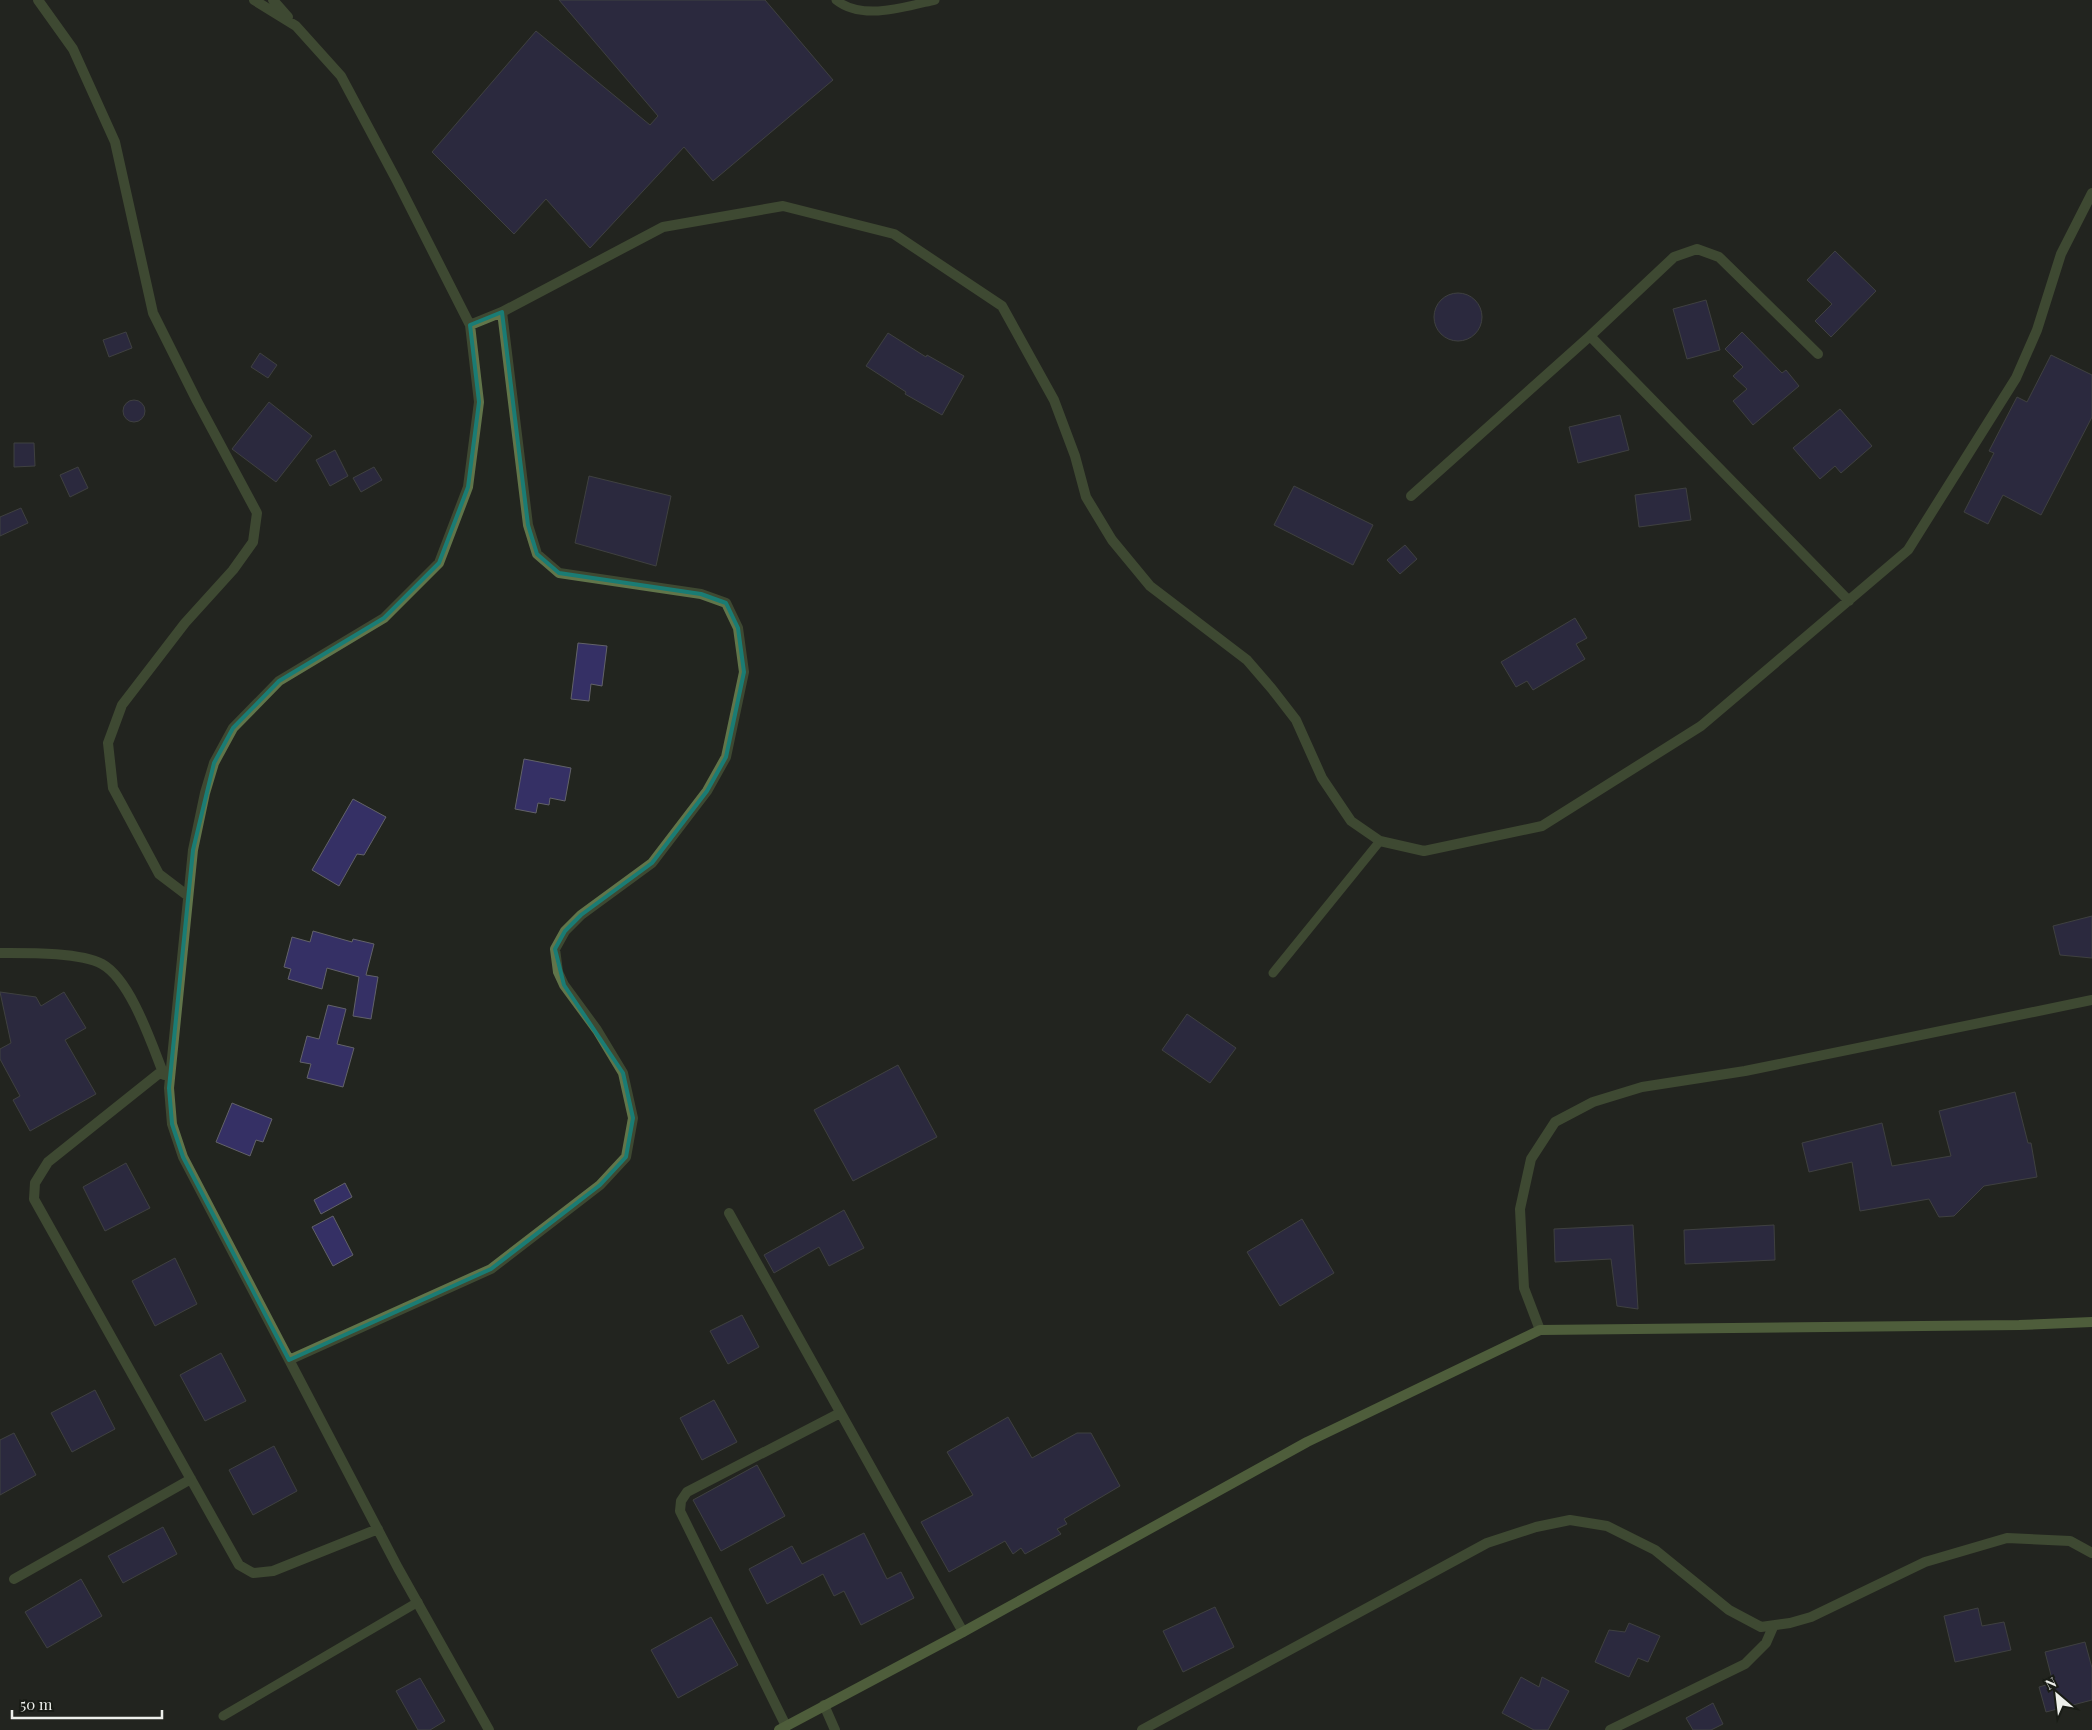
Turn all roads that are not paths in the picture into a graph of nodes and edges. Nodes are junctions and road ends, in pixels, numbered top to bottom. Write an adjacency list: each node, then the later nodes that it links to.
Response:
1 (38, 0): 15 (street)
2 (254, 0): 6 (street)
3 (273, 0): 6 (street)
4 (836, 0): 5 (lane)
5 (935, 0)
6 (296, 26): 9 (street)
7 (2092, 193): 13 (street)
8 (502, 312): 9 (street); 14 (street); 24 (street)
9 (470, 326): 15 (street)
10 (1590, 336): 11 (street); 12 (street); 13 (street)
11 (1818, 354)
12 (1411, 496)
13 (1849, 601): 14 (street)
14 (1380, 841): 17 (lane)
15 (188, 896): 20 (street)
16 (0, 953): 19 (street)
17 (1273, 973)
18 (2092, 1000): 23 (street)
19 (162, 1071): 20 (street); 26 (street)
20 (169, 1088): 24 (street)
21 (728, 1213): 25 (street)
22 (2092, 1322): 23 (street)
23 (1540, 1330): 32 (street)
24 (289, 1360): 27 (street)
25 (840, 1413): 32 (street); 35 (street)
26 (191, 1479): 27 (street); 29 (street)
27 (378, 1529): 30 (street)
28 (2092, 1553): 31 (street)
29 (14, 1579)
30 (418, 1602): 34 (lane); 36 (street)
31 (1772, 1627): 38 (street); 39 (street)
32 (962, 1632): 33 (street)
33 (824, 1706): 35 (street); 37 (street)
34 (224, 1716)
35 (782, 1728)
36 (489, 1730)
37 (836, 1730)
38 (1142, 1730)
39 (1610, 1730)

